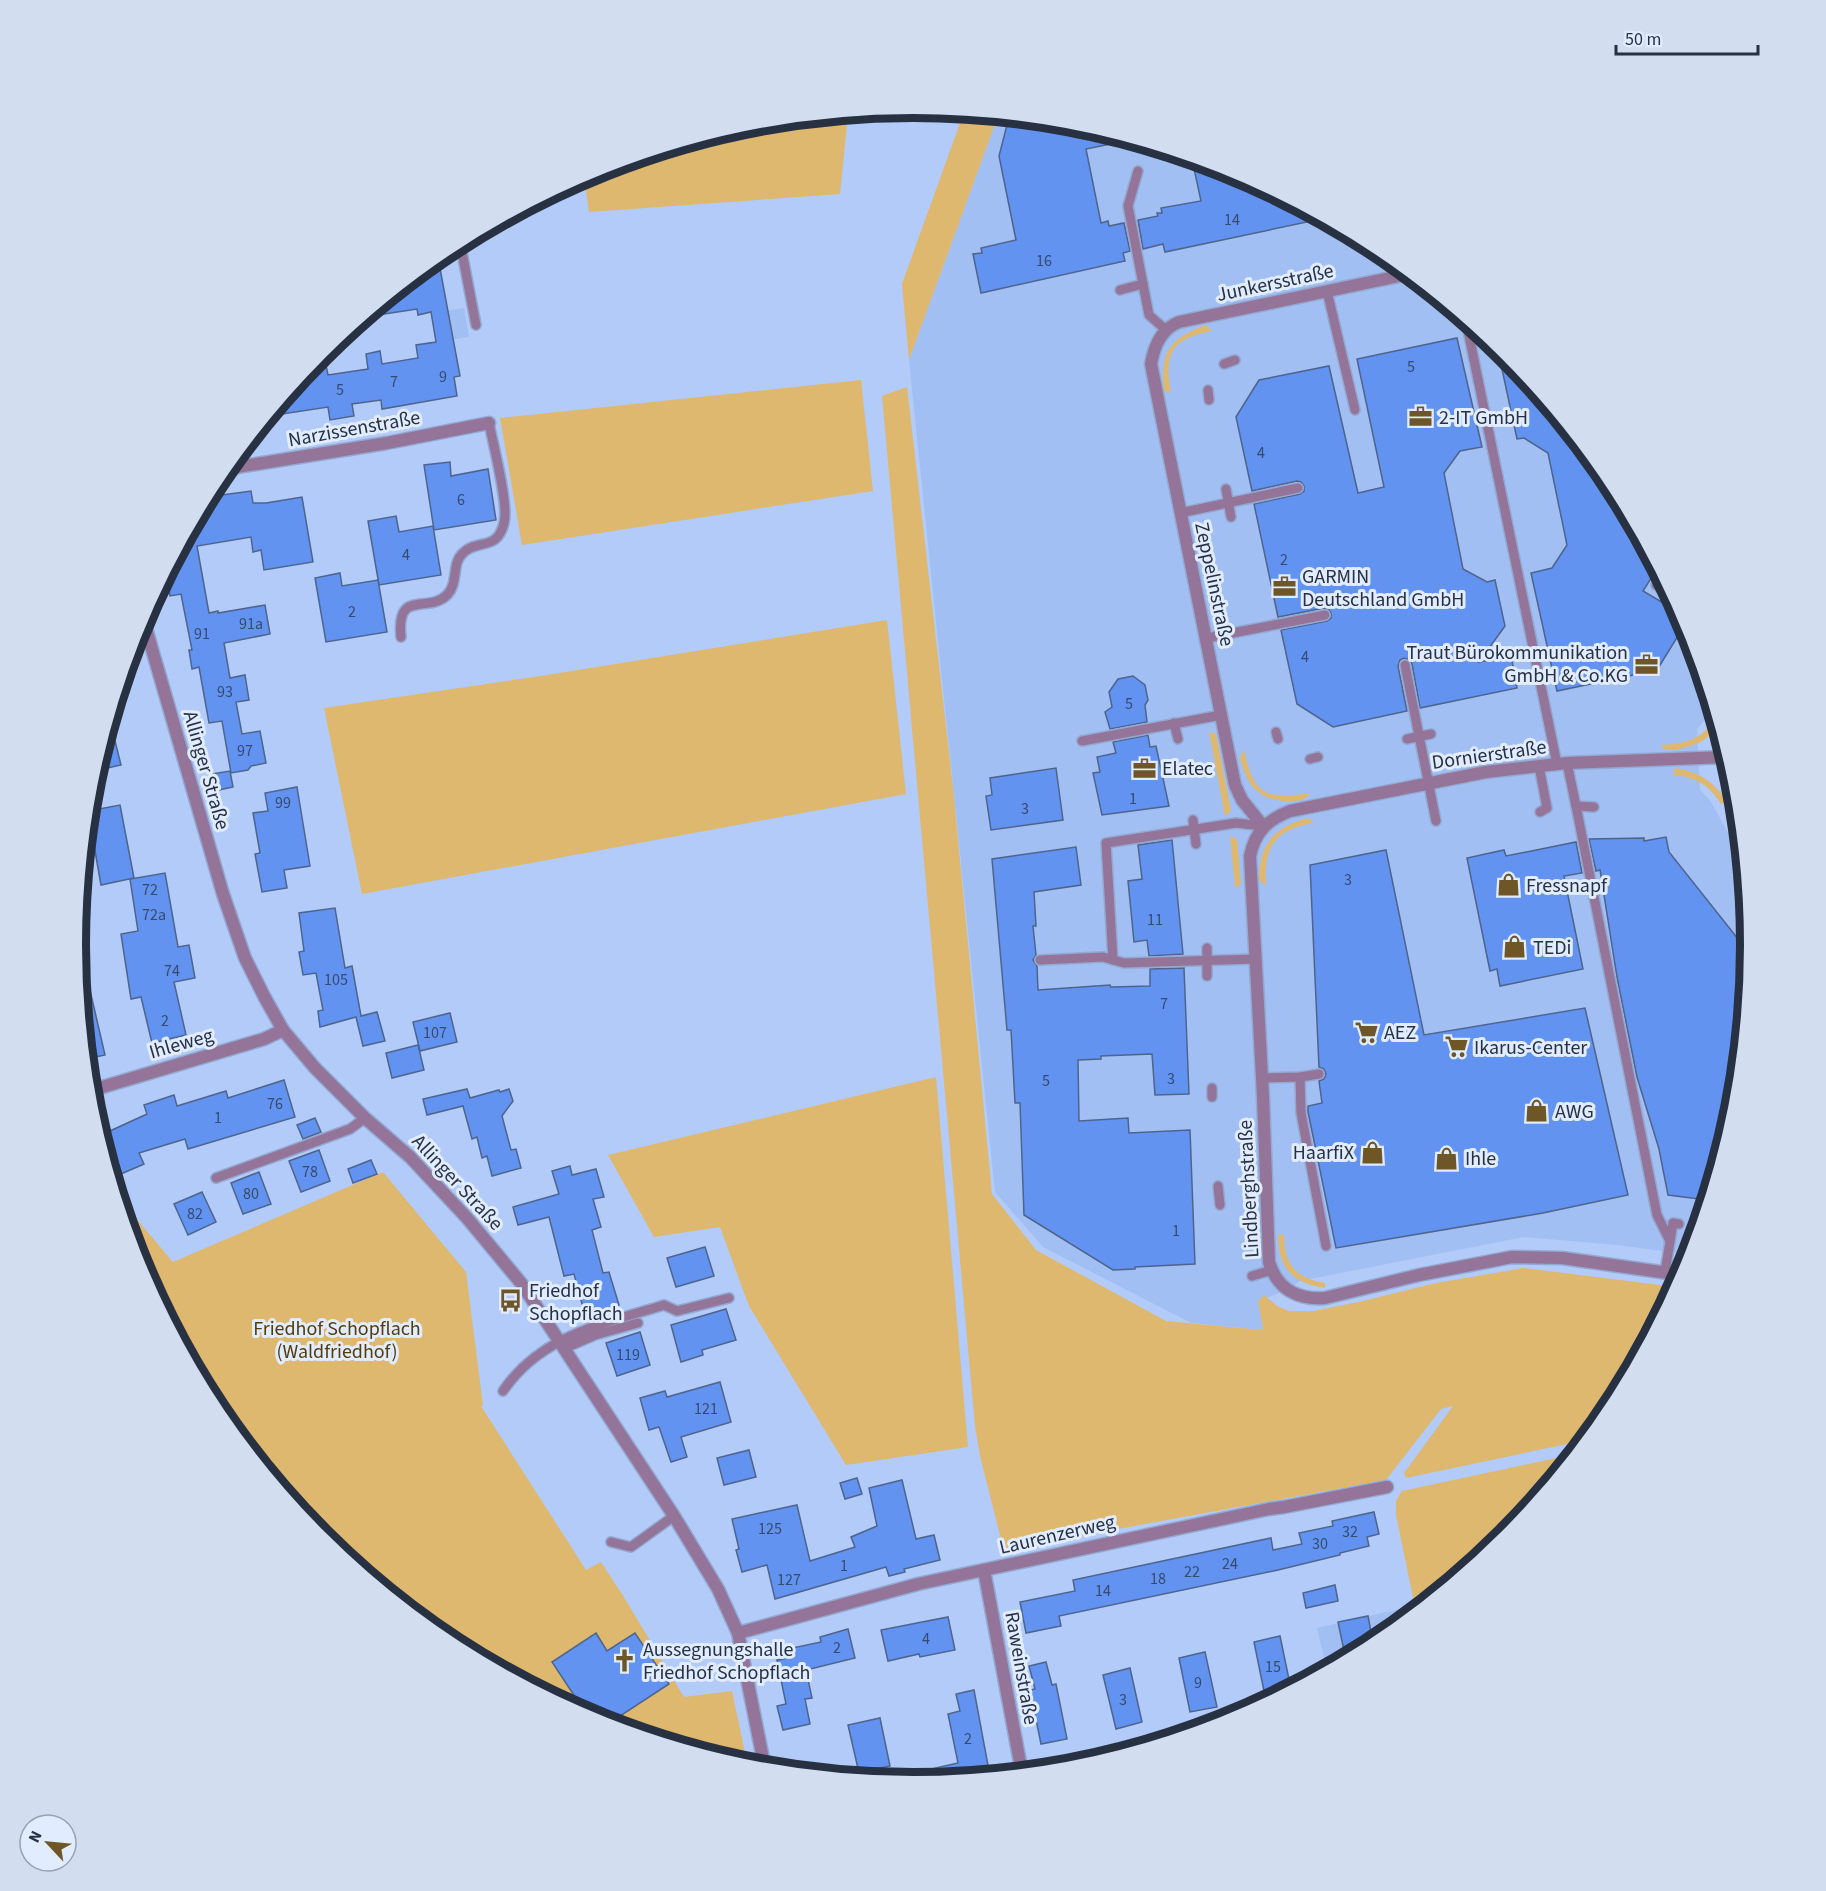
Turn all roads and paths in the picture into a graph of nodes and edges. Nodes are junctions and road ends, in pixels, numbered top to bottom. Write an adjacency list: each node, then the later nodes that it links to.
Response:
1 (1138, 171): 4 (lane)
2 (462, 252): 7 (lane)
3 (1399, 276): 6 (street, Junkersstraße)
4 (1143, 284): 5 (lane); 8 (lane)
5 (1120, 290)
6 (1327, 291): 8 (street, Junkersstraße); 12 (lane)
7 (477, 325)
8 (1166, 330): 18 (street, Zeppelinstraße)
9 (1470, 333): 33 (lane)
10 (1235, 360): 11 (lane)
11 (1224, 364)
12 (1355, 410)
13 (489, 423): 14 (street, Narzissenstraße); 22 (lane)
14 (239, 467)
15 (1298, 488): 17 (lane)
16 (1226, 489): 17 (lane)
17 (1228, 503): 18 (lane); 19 (lane)
18 (1180, 513): 23 (street, Zeppelinstraße)
19 (1231, 517)
20 (1325, 615): 23 (lane)
21 (147, 632): 50 (street, Allinger Straße)
22 (401, 637)
23 (1207, 638): 25 (street, Zeppelinstraße)
24 (1405, 665): 28 (lane)
25 (1221, 715): 26 (lane); 41 (street, Zeppelinstraße)
26 (1174, 723): 30 (lane); 31 (lane)
27 (1431, 734): 28 (lane)
28 (1419, 737): 29 (lane); 35 (lane)
29 (1407, 739)
30 (1178, 740)
31 (1082, 741)
32 (1718, 757): 33 (street, Dornierstraße)
33 (1562, 763): 34 (street, Dornierstraße); 36 (lane)
34 (1539, 766): 35 (street, Dornierstraße); 38 (lane)
35 (1429, 783): 40 (lane); 41 (street, Dornierstraße)
36 (1576, 807): 37 (lane); 60 (lane)
37 (1594, 807)
38 (1540, 812)
39 (1193, 820): 42 (lane)
40 (1436, 821)
41 (1263, 826): 42 (lane); 45 (street, Lindberghstraße)
42 (1195, 830): 43 (lane); 47 (lane)
43 (1196, 844)
44 (1207, 948): 48 (lane)
45 (1256, 958): 48 (lane); 53 (street, Lindberghstraße)
46 (1040, 960): 47 (lane)
47 (1113, 960): 48 (lane)
48 (1207, 960): 49 (lane)
49 (1207, 976)
50 (283, 1030): 54 (street, Ihleweg); 55 (street, Allinger Straße)
51 (1319, 1074): 52 (lane)
52 (1300, 1077): 53 (lane); 61 (lane)
53 (1262, 1078): 62 (street, Lindberghstraße)
54 (98, 1088)
55 (365, 1118): 56 (lane); 68 (street, Allinger Straße)
56 (216, 1178)
57 (1218, 1186): 58 (lane)
58 (1220, 1205)
59 (1679, 1224): 60 (lane)
60 (1670, 1241): 63 (lane)
61 (1326, 1246)
62 (1272, 1270): 63 (street, Lindberghstraße); 65 (lane)
63 (1665, 1272): 64 (street, Lindberghstraße)
64 (1673, 1273)
65 (1252, 1276)
66 (729, 1298): 68 (lane)
67 (638, 1323): 68 (lane)
68 (563, 1344): 69 (lane); 71 (street, Allinger Straße)
69 (502, 1391)
70 (1387, 1487): 73 (street, Laurenzerweg)
71 (675, 1516): 72 (lane); 74 (street, Allinger Straße)
72 (611, 1542)
73 (984, 1570): 74 (street, Laurenzerweg); 76 (street, Raweinstraße)
74 (738, 1633): 75 (street, Allinger Straße)
75 (763, 1759)
76 (1021, 1766)

